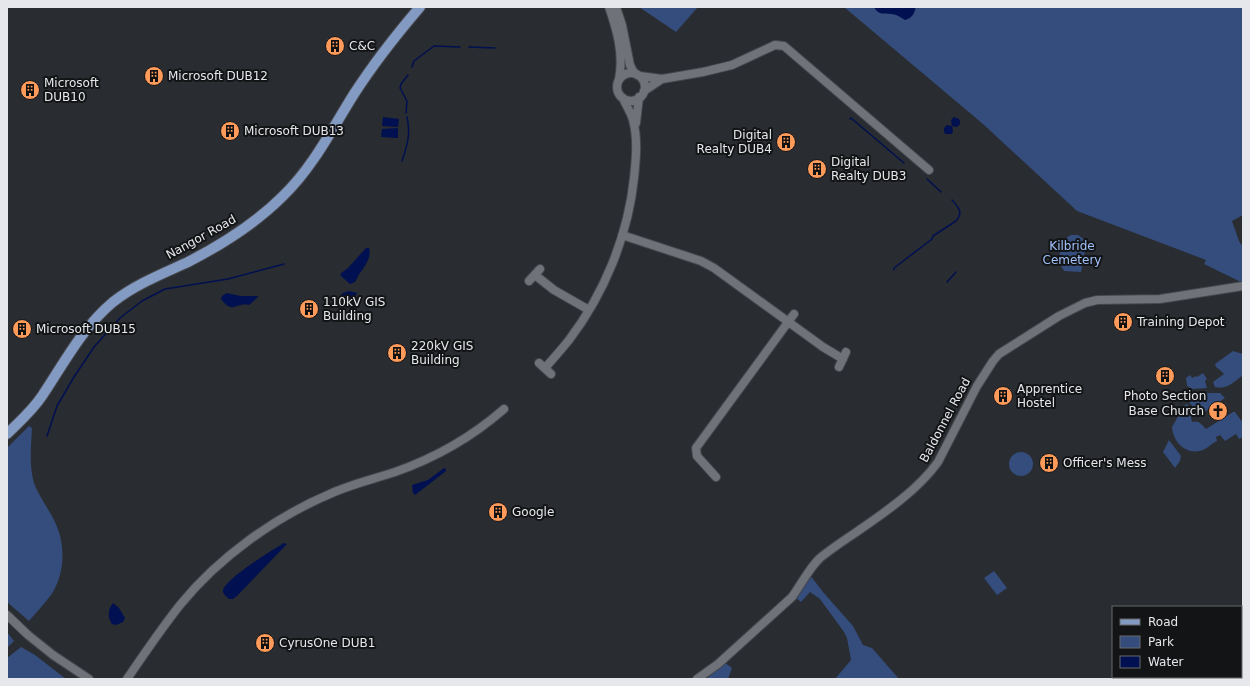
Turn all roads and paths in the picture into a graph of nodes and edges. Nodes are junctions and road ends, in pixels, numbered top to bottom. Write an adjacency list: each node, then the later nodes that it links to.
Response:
1 (420, 7): 20 (main road, Nangor Road)
2 (609, 7): 5 (street)
3 (616, 7): 4 (street)
4 (638, 75): 5 (street); 6 (street); 7 (street)
5 (619, 79): 8 (street)
6 (662, 79): 7 (street); 10 (street)
7 (641, 94): 8 (street); 9 (street)
8 (623, 98): 9 (street)
9 (635, 130): 11 (street)
10 (930, 170)
11 (622, 235): 14 (street); 16 (street)
12 (534, 275): 14 (street)
13 (1243, 286): 25 (street, Baldonnel Road)
14 (589, 310): 18 (street)
15 (794, 314): 16 (street)
16 (788, 322): 17 (street); 21 (street)
17 (843, 359)
18 (545, 368)
19 (504, 409): 24 (street)
20 (7, 434)
21 (716, 477)
22 (7, 615): 23 (street)
23 (89, 679)
24 (127, 679)
25 (697, 679)

